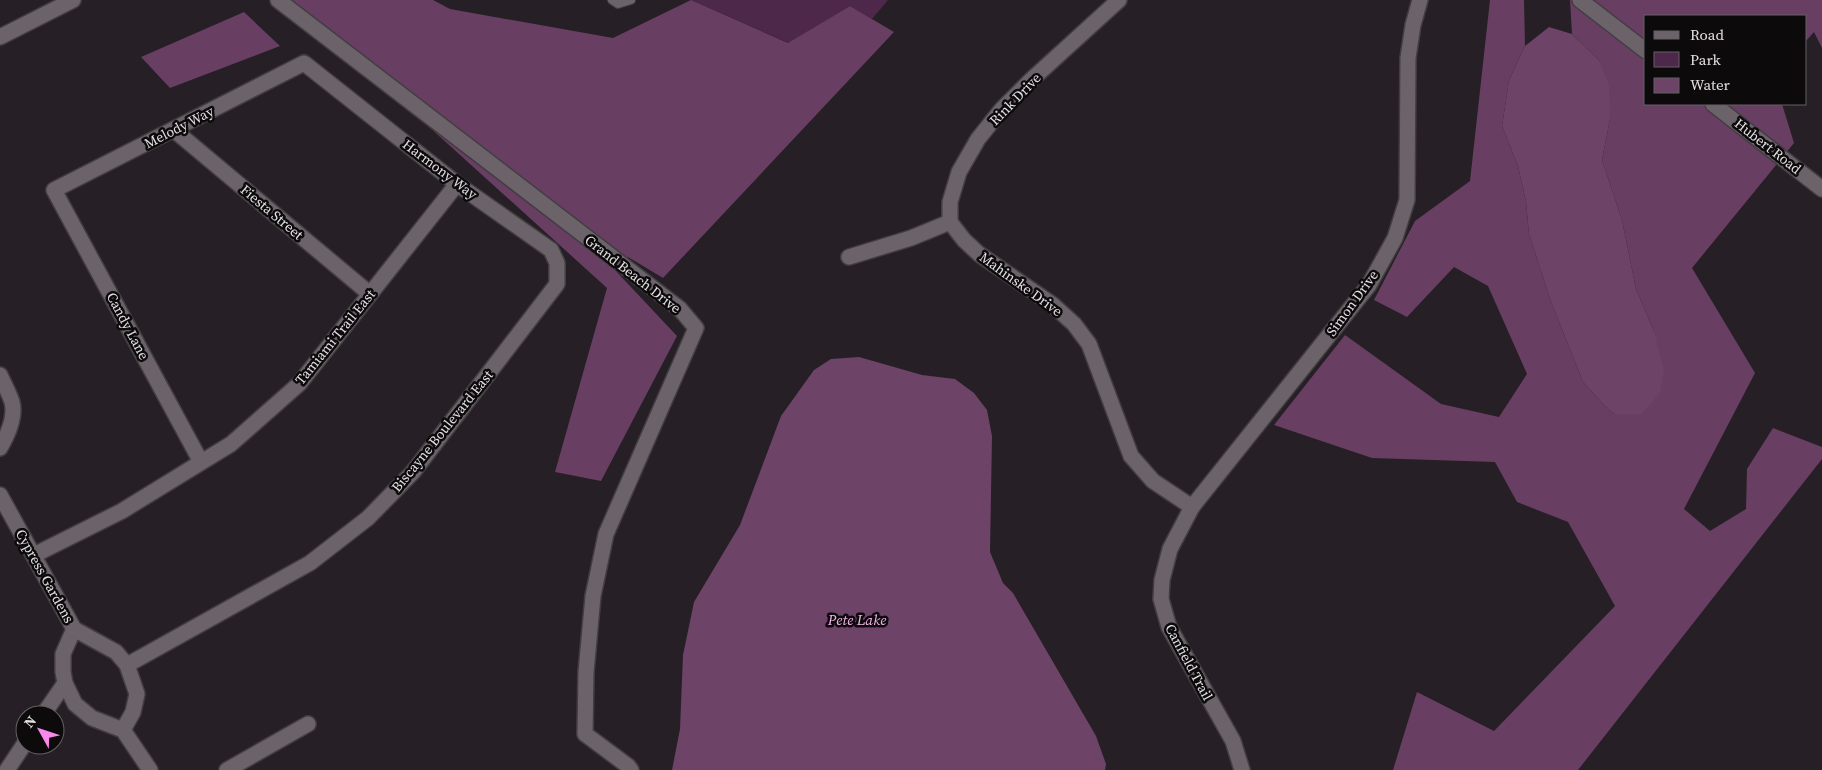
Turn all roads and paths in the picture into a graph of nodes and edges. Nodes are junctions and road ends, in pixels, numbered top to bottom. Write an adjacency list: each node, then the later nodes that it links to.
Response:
1 (73, 0): 8 (street)
2 (278, 0): 37 (street, Grand Beach Drive)
3 (612, 0): 4 (lane)
4 (631, 0)
5 (1120, 0): 16 (street, Rink Drive)
6 (1420, 0): 24 (street, Simon Drive)
7 (1580, 0): 9 (street)
8 (0, 37)
9 (1644, 49)
10 (304, 63): 12 (street, Melody Way); 13 (street, Harmony Way)
11 (1714, 105): 14 (street, Hubert Road)
12 (174, 130): 15 (street, Melody Way); 19 (street, Fiesta Street)
13 (457, 184): 18 (street, Harmony Way); 19 (street, Tamiami Trail East)
14 (1822, 188)
15 (54, 190): 22 (street, Candy Lane)
16 (950, 222): 17 (street); 24 (street, Mahinske Drive)
17 (849, 257)
18 (557, 284): 28 (street, Biscayne Boulevard East)
19 (370, 294): 22 (street, Tamiami Trail East)
20 (0, 376): 21 (street)
21 (0, 448)
22 (201, 462): 26 (street, Tamiami Trail East)
23 (0, 495): 26 (street, Cypress Gardens)
24 (1192, 506): 25 (street, Simon Drive)
25 (1170, 549): 38 (street, Canfield Trail)
26 (34, 555): 27 (street, Cypress Gardens)
27 (74, 629): 28 (street); 29 (street, Cypress Gardens)
28 (127, 665): 32 (street)
29 (65, 683): 30 (street); 32 (street, Cypress Gardens)
30 (51, 705)
31 (308, 724): 36 (street)
32 (123, 730): 35 (street)
33 (17, 755): 34 (street)
34 (7, 770)
35 (150, 770)
36 (227, 770)
37 (631, 770)
38 (1242, 770)

